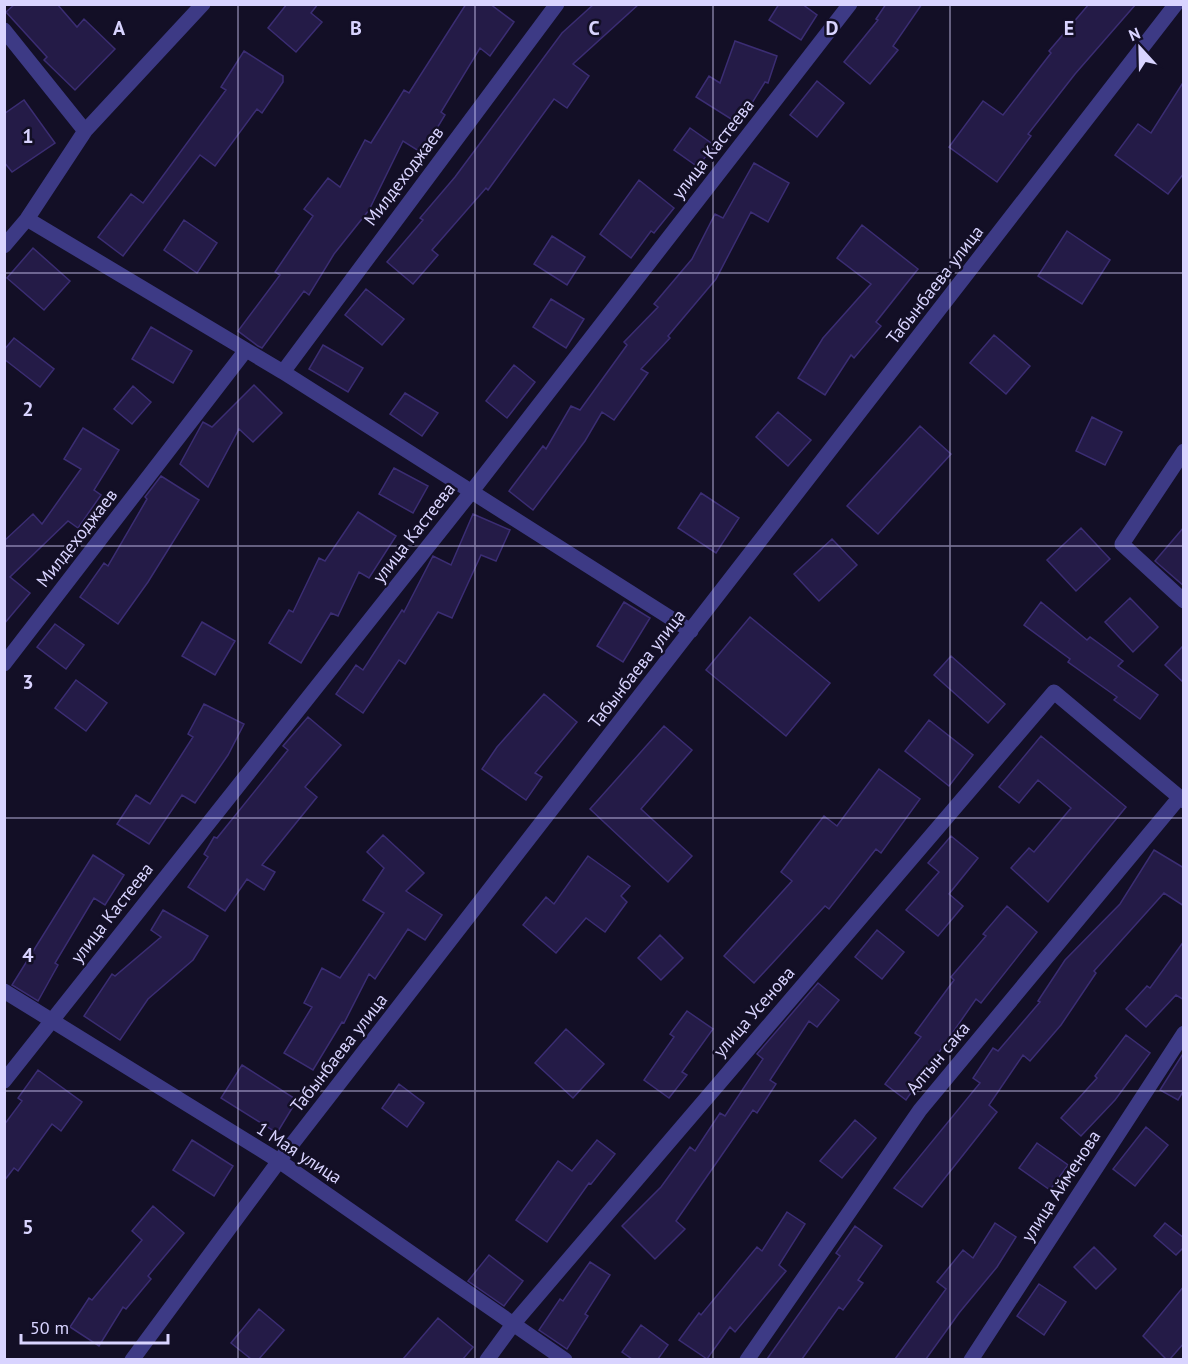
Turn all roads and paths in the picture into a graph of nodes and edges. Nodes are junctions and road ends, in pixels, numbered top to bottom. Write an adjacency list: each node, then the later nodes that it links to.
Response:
1 (203, 4): 6 (street)
2 (557, 4): 10 (street, Милдеходжаев)
3 (849, 4): 12 (street, улица Кастеева)
4 (1176, 4): 14 (street, Табынбаева улица)
5 (4, 30): 6 (street)
6 (85, 131): 7 (street)
7 (27, 219): 8 (street); 9 (street)
8 (4, 246)
9 (246, 350): 10 (street); 15 (street, Милдеходжаев)
10 (283, 372): 12 (street)
11 (1184, 451): 13 (street)
12 (472, 491): 14 (street); 18 (street, улица Кастеева)
13 (1184, 601)
14 (691, 632): 21 (street, Табынбаева улица)
15 (4, 664)
16 (1181, 799): 22 (street, улица Усенова); 26 (street, Алтын сака)
17 (4, 991): 18 (street, 1 Мая улица)
18 (52, 1021): 20 (street, улица Кастеева); 21 (street, 1 Мая улица)
19 (1184, 1033): 27 (street, улица Айменова)
20 (4, 1081)
21 (279, 1161): 22 (street, 1 Мая улица); 23 (street, Табынбаева улица)
22 (514, 1323): 24 (street, улица Усенова); 25 (street, 1 Мая улица)
23 (132, 1359)
24 (487, 1359)
25 (565, 1359)
26 (747, 1359)
27 (971, 1359)

